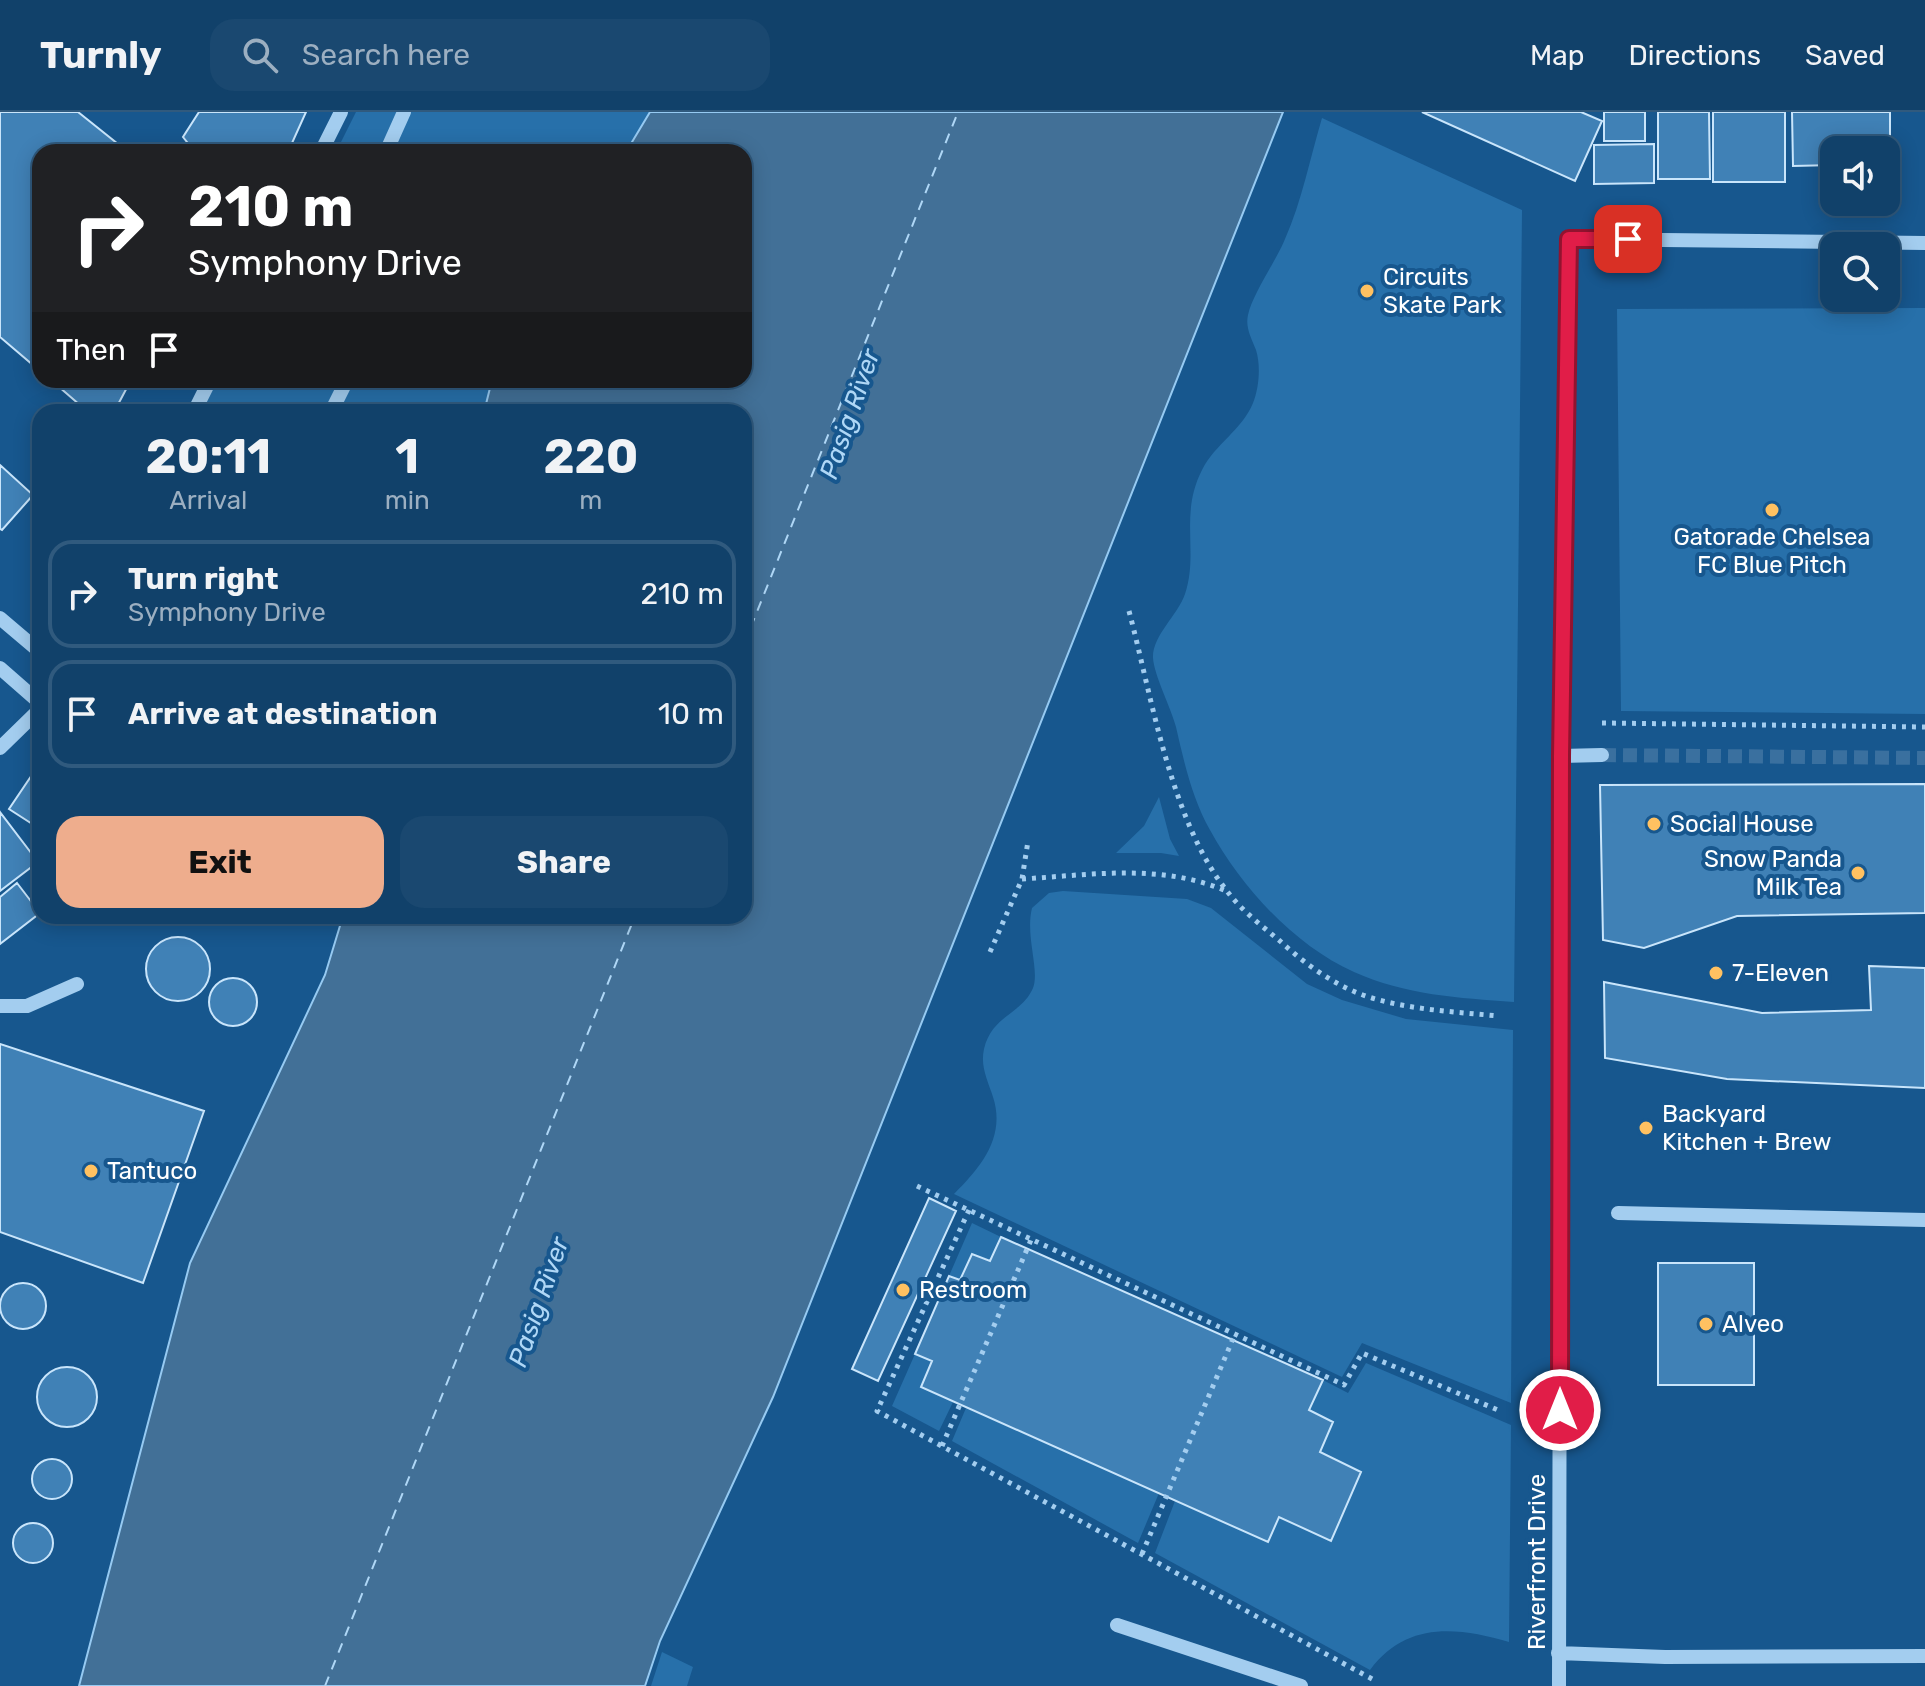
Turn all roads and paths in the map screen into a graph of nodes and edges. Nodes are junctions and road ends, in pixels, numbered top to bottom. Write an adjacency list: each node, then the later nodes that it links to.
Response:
1 (341, 112): 3 (street)
2 (404, 112): 4 (street)
3 (325, 144)
4 (390, 144)
5 (1925, 243): 16 (street, Riverfront Drive)
6 (1129, 611): 19 (path)
7 (0, 618): 8 (street)
8 (32, 645)
9 (0, 668): 10 (street)
10 (32, 698)
11 (32, 714): 14 (street)
12 (1602, 723): 13 (path)
13 (1925, 727)
14 (0, 748)
15 (1602, 755): 16 (street)
16 (1561, 756): 34 (street, Riverfront Drive)
17 (1028, 841): 18 (path)
18 (1022, 879): 19 (path); 20 (path)
19 (1227, 892): 23 (path)
20 (990, 952)
21 (77, 984): 22 (street)
22 (0, 1006)
23 (1499, 1016)
24 (917, 1186): 25 (path)
25 (969, 1210): 28 (path); 31 (path)
26 (1618, 1213): 27 (street)
27 (1925, 1220)
28 (1031, 1240): 29 (path); 31 (path)
29 (1235, 1334): 30 (path); 32 (path)
30 (1498, 1410)
31 (942, 1446): 32 (path)
32 (1142, 1554): 36 (path)
33 (1117, 1625): 37 (street)
34 (1558, 1653): 35 (street); 38 (street, Riverfront Drive)
35 (1925, 1656)
36 (1374, 1680)
37 (1301, 1686)
38 (1559, 1686)

